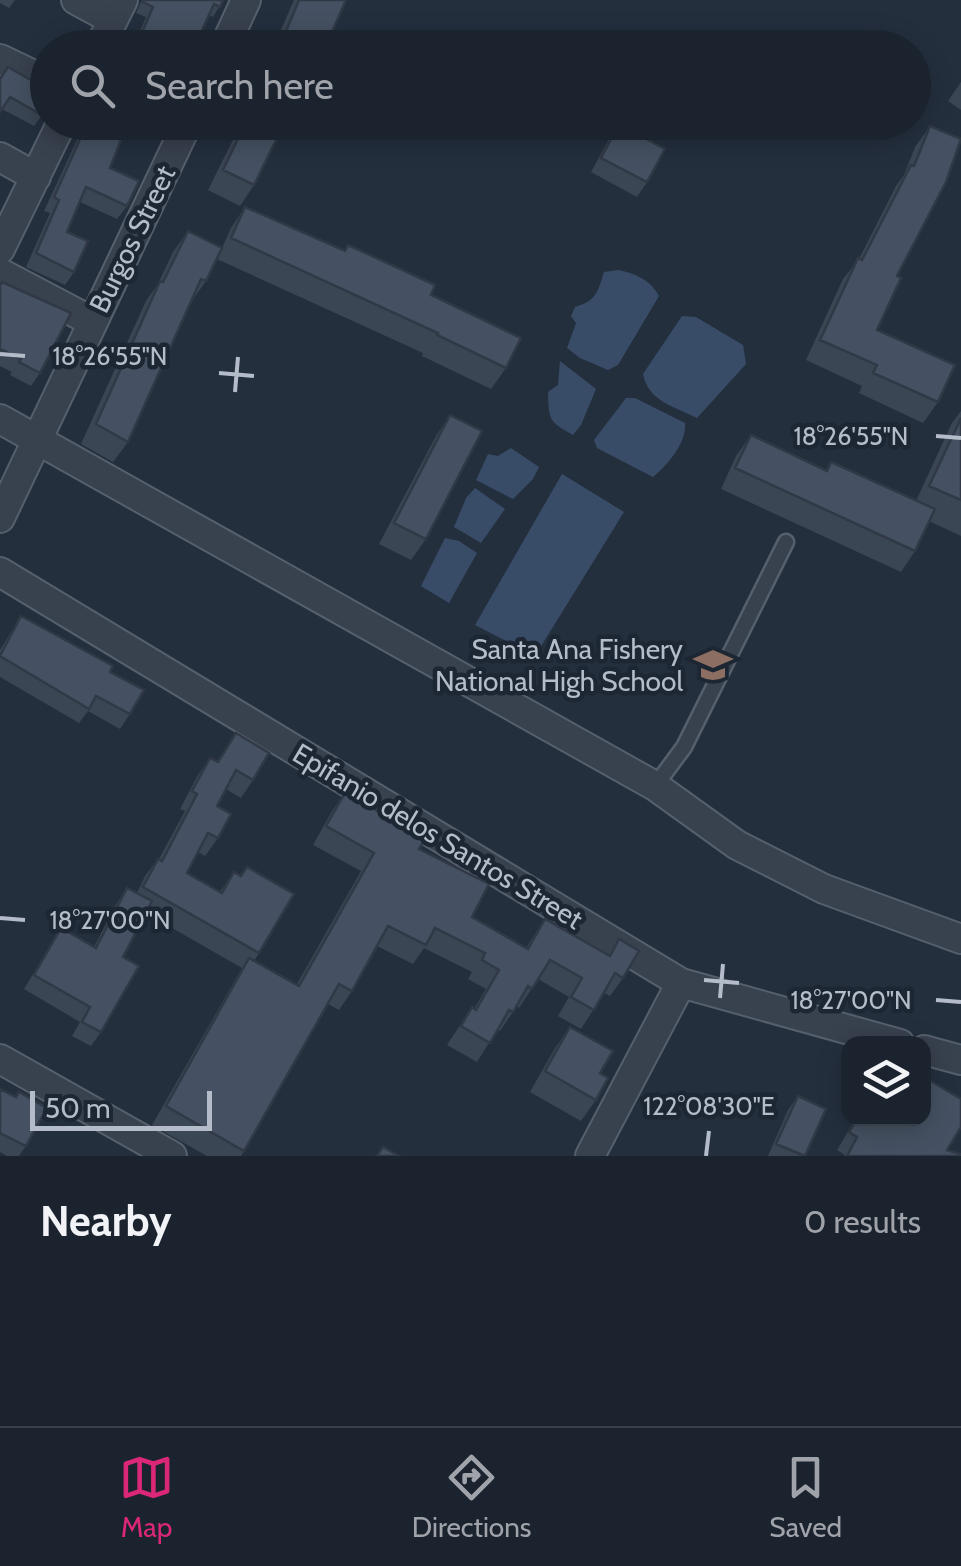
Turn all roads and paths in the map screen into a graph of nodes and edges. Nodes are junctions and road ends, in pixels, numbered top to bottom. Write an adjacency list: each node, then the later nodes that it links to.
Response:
1 (76, 0): 3 (street)
2 (246, 0): 4 (street)
3 (118, 10)
4 (232, 30)
5 (0, 59): 6 (street)
6 (30, 73)
7 (53, 140): 10 (street)
8 (179, 140): 13 (street, Burgos Street)
9 (0, 157): 10 (street)
10 (36, 176): 11 (street)
11 (0, 249)
12 (0, 273): 13 (street)
13 (93, 322): 15 (street, Burgos Street)
14 (0, 419): 15 (street)
15 (36, 440): 16 (street, Burgos Street); 19 (street)
16 (0, 518)
17 (786, 542): 19 (lane)
18 (0, 572): 21 (street, Epifanio delos Santos Street)
19 (654, 786): 20 (street)
20 (961, 938)
21 (681, 983): 22 (street, Epifanio delos Santos Street); 27 (street)
22 (871, 1036)
23 (931, 1052): 25 (street)
24 (0, 1059): 26 (street)
25 (961, 1060)
26 (172, 1156)
27 (590, 1156)

